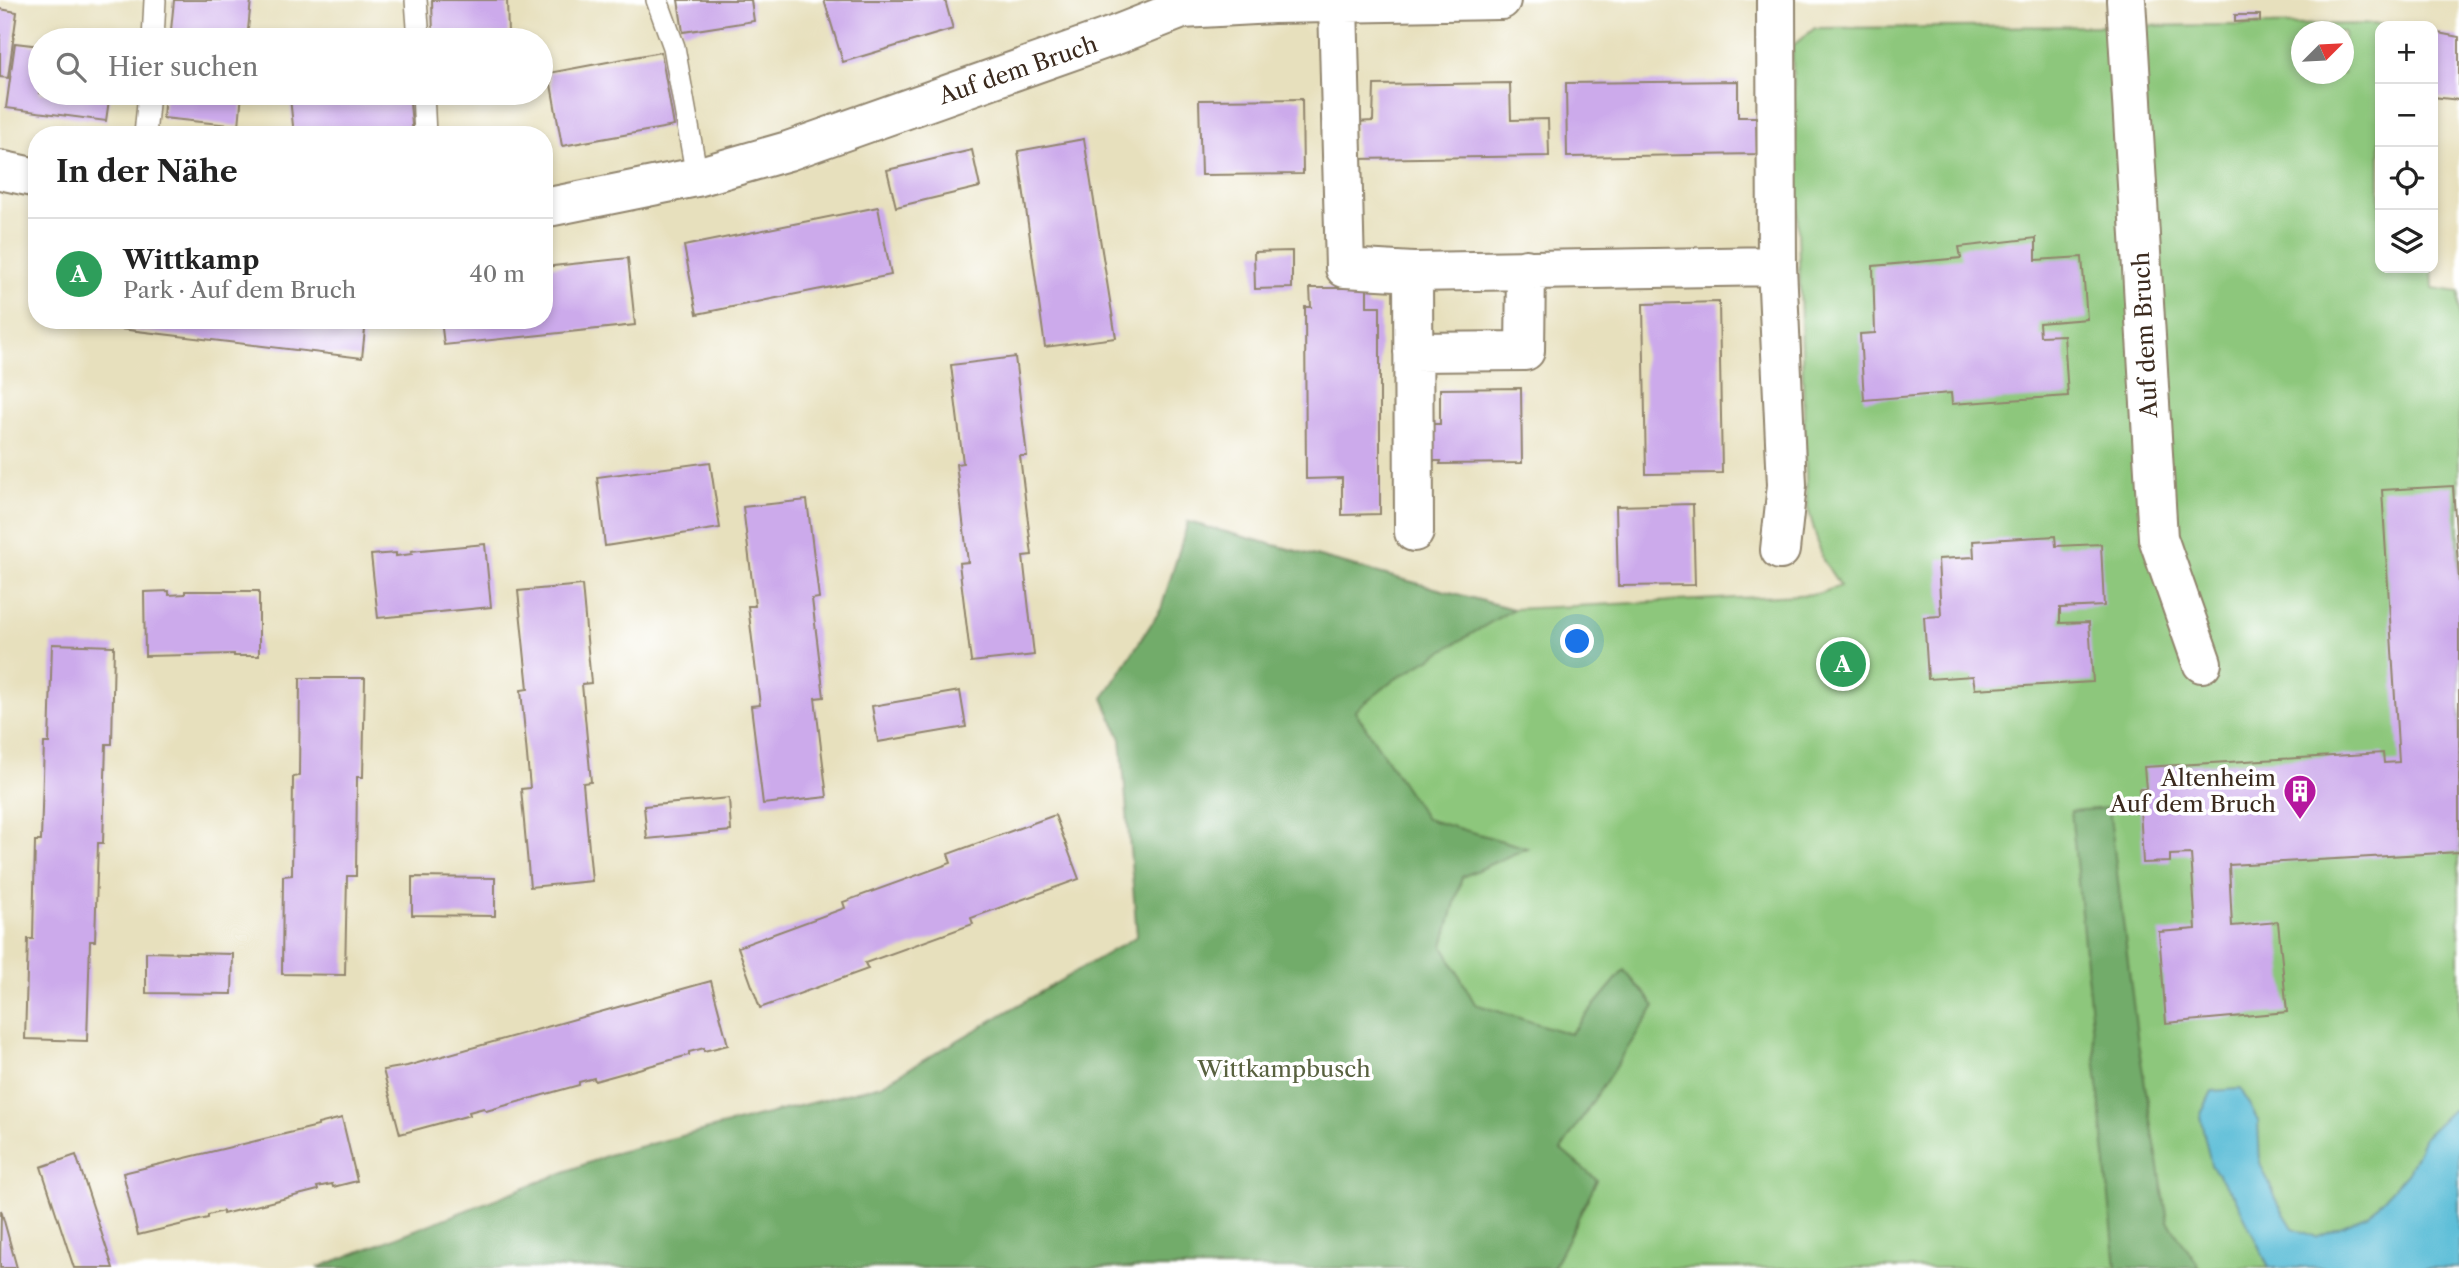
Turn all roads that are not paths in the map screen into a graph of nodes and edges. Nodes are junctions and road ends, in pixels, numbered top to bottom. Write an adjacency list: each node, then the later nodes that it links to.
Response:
1 (155, 0): 8 (lane)
2 (416, 0): 9 (lane)
3 (657, 0): 16 (lane)
4 (1501, 0): 7 (street, Auf dem Bruch)
5 (1776, 0): 18 (street)
6 (2126, 0): 24 (street, Auf dem Bruch)
7 (1338, 4): 16 (street, Auf dem Bruch); 20 (street)
8 (154, 28)
9 (418, 28)
10 (148, 105): 12 (lane)
11 (424, 105): 13 (lane)
12 (146, 126)
13 (425, 126)
14 (0, 170): 15 (street)
15 (28, 176)
16 (697, 177): 17 (street, Auf dem Bruch)
17 (553, 206)
18 (1777, 266): 19 (street); 23 (street)
19 (1526, 270): 20 (street); 21 (street)
20 (1413, 272): 21 (street)
21 (1413, 352): 22 (street)
22 (1414, 532)
23 (1780, 550)
24 (2202, 663)

